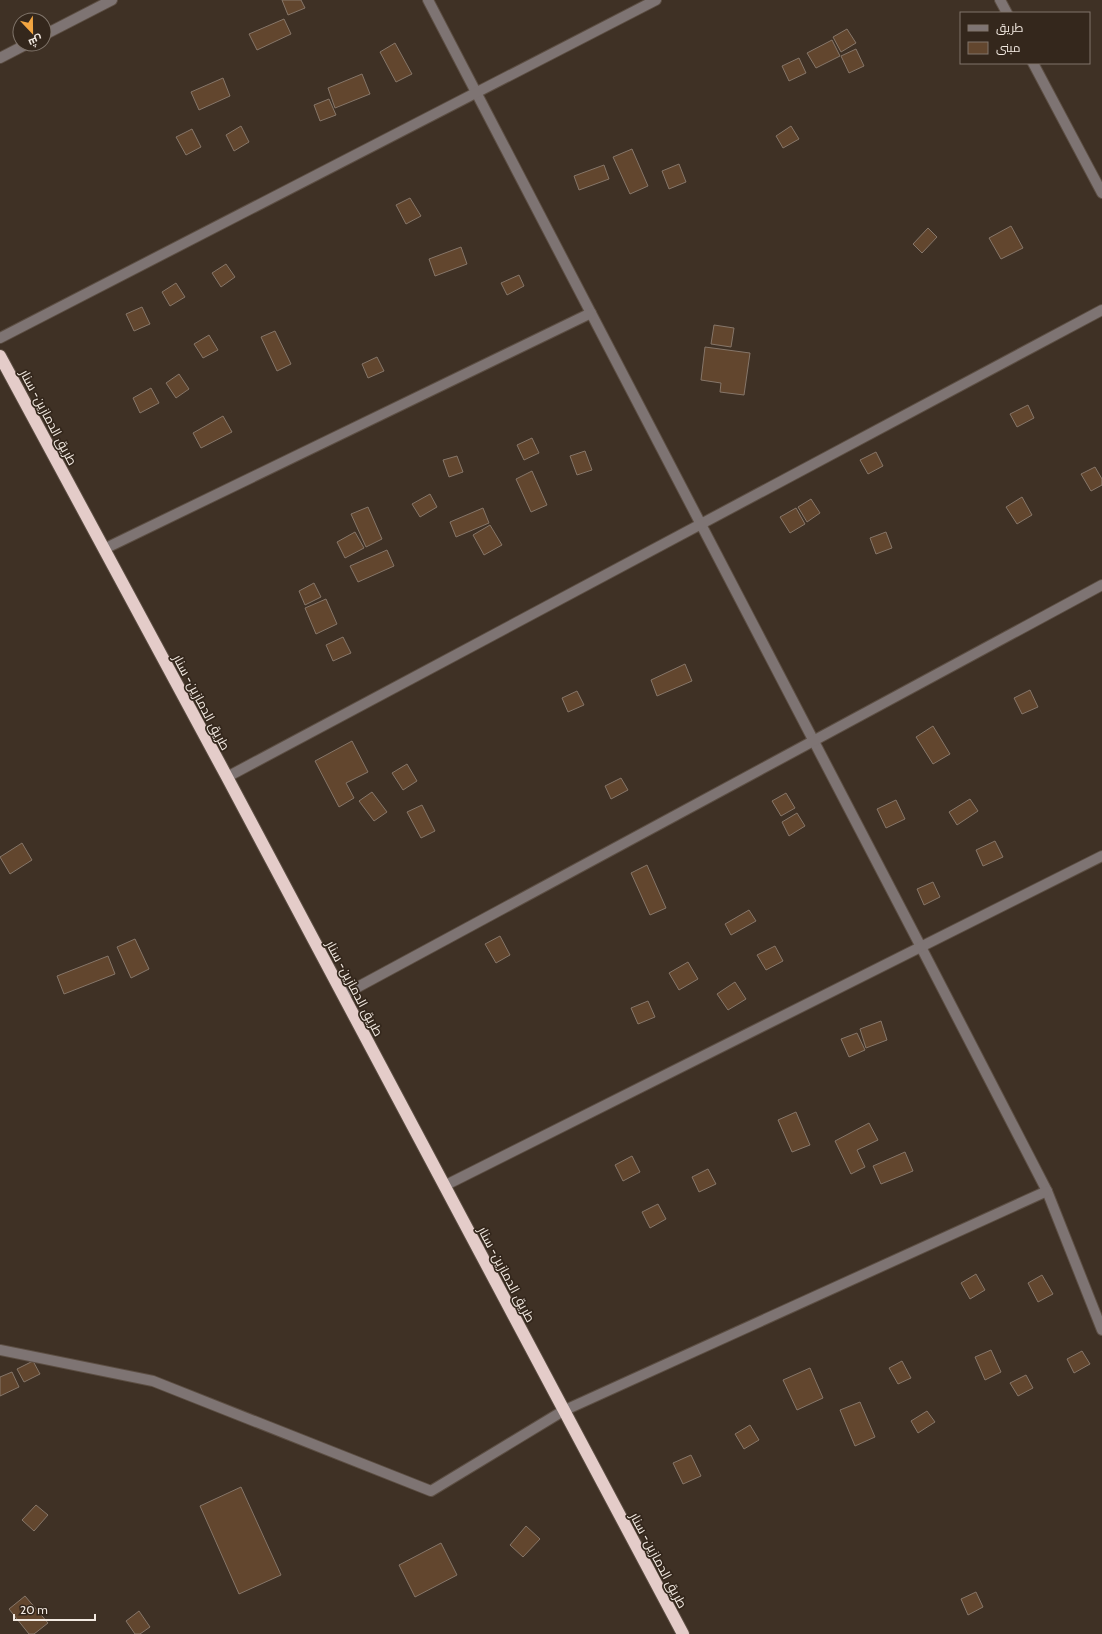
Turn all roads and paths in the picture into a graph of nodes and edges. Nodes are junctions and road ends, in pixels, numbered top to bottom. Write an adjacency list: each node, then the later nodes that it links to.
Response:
1 (112, 0): 6 (street)
2 (428, 0): 10 (street)
3 (656, 0): 10 (street)
4 (1000, 0): 5 (street)
5 (1006, 12)
6 (52, 31)
7 (12, 52): 8 (street)
8 (0, 58)
9 (1034, 64): 11 (street)
10 (477, 93): 13 (street); 14 (street)
11 (1102, 193)
12 (1102, 310): 16 (street)
13 (591, 313): 16 (street); 17 (street)
14 (0, 338)
15 (0, 356): 17 (highway, طريق الدمازين- سنار)
16 (701, 524): 19 (street); 20 (street)
17 (104, 549): 20 (highway, طريق الدمازين- سنار)
18 (1102, 585): 19 (street)
19 (814, 741): 22 (street); 23 (street)
20 (227, 777): 23 (highway, طريق الدمازين- سنار)
21 (1102, 856): 22 (street)
22 (921, 947): 24 (street); 25 (street)
23 (343, 995): 24 (highway, طريق الدمازين- سنار)
24 (444, 1186): 28 (highway, طريق الدمازين- سنار)
25 (1047, 1191): 26 (street); 28 (street)
26 (1102, 1330)
27 (0, 1350): 28 (street)
28 (563, 1411): 29 (highway, طريق الدمازين- سنار)
29 (683, 1634)

